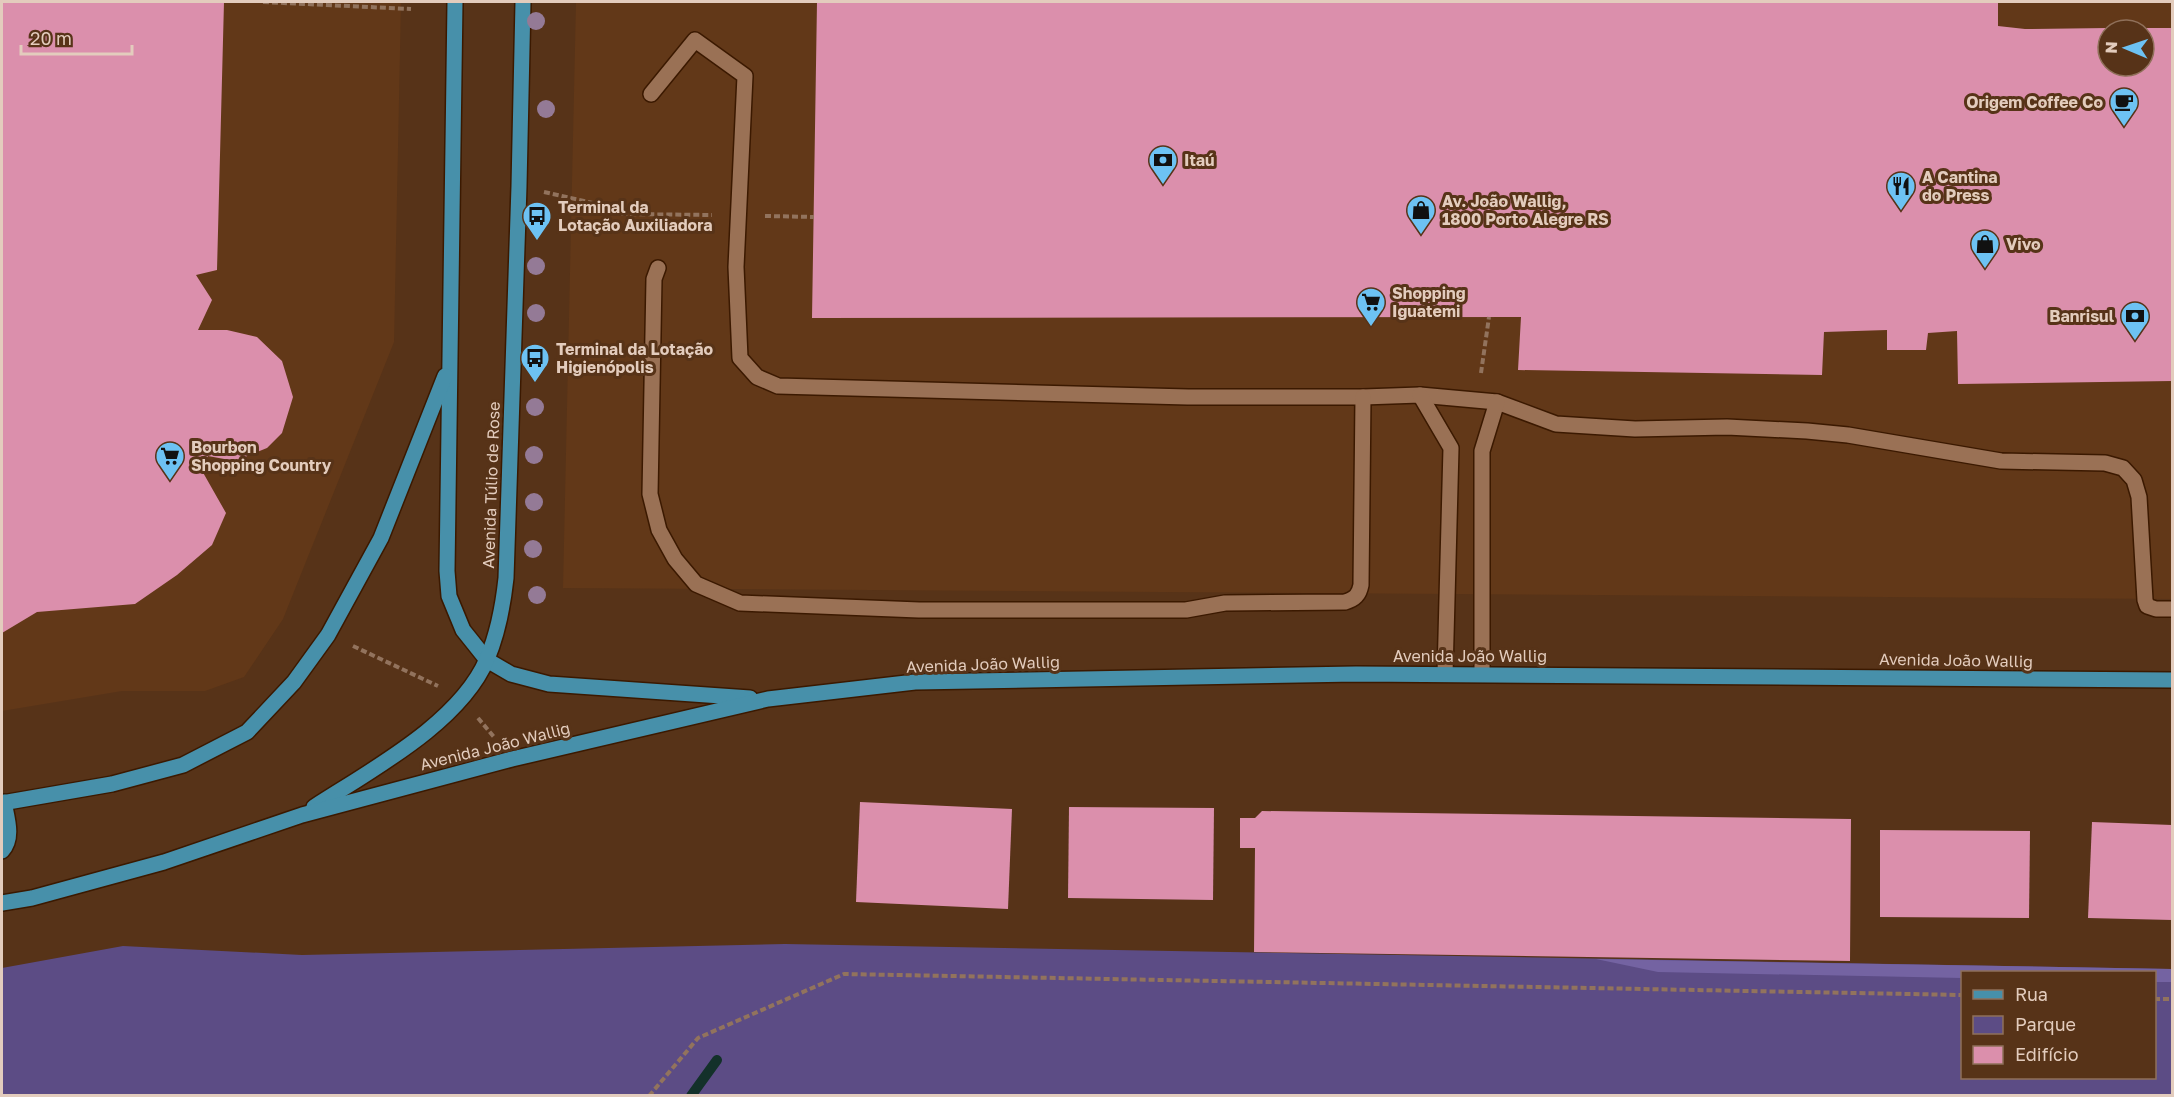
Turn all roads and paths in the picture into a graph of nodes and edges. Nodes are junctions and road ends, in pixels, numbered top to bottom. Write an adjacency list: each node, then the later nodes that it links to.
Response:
1 (263, 2): 4 (path)
2 (455, 2): 10 (main road)
3 (523, 2): 6 (main road, Avenida Túlio de Rose)
4 (411, 9)
5 (651, 94): 7 (lane)
6 (519, 186): 7 (path); 16 (main road, Avenida Túlio de Rose)
7 (739, 216): 8 (path); 12 (lane)
8 (814, 217)
9 (658, 268): 12 (lane)
10 (449, 366): 15 (main road); 16 (main road)
11 (1420, 395): 12 (lane); 13 (lane); 17 (lane)
12 (1363, 397)
13 (1497, 402): 14 (lane); 18 (lane)
14 (2172, 609)
15 (328, 635): 20 (path); 23 (main road)
16 (487, 660): 20 (main road, Avenida João Wallig); 21 (main road, Avenida João Wallig)
17 (1445, 674): 18 (main road, Avenida João Wallig); 21 (main road, Avenida João Wallig)
18 (1482, 674): 19 (main road, Avenida João Wallig)
19 (2172, 680)
20 (463, 698): 22 (path); 24 (main road, Avenida João Wallig)
21 (768, 699): 22 (main road, Avenida João Wallig)
22 (512, 759): 24 (main road, Avenida João Wallig)
23 (2, 802): 25 (main road)
24 (302, 815): 26 (main road, Avenida João Wallig)
25 (2, 851)
26 (2, 903)
27 (1961, 995): 30 (path)
28 (2156, 999): 29 (path)
29 (2172, 999)
30 (649, 1095)

